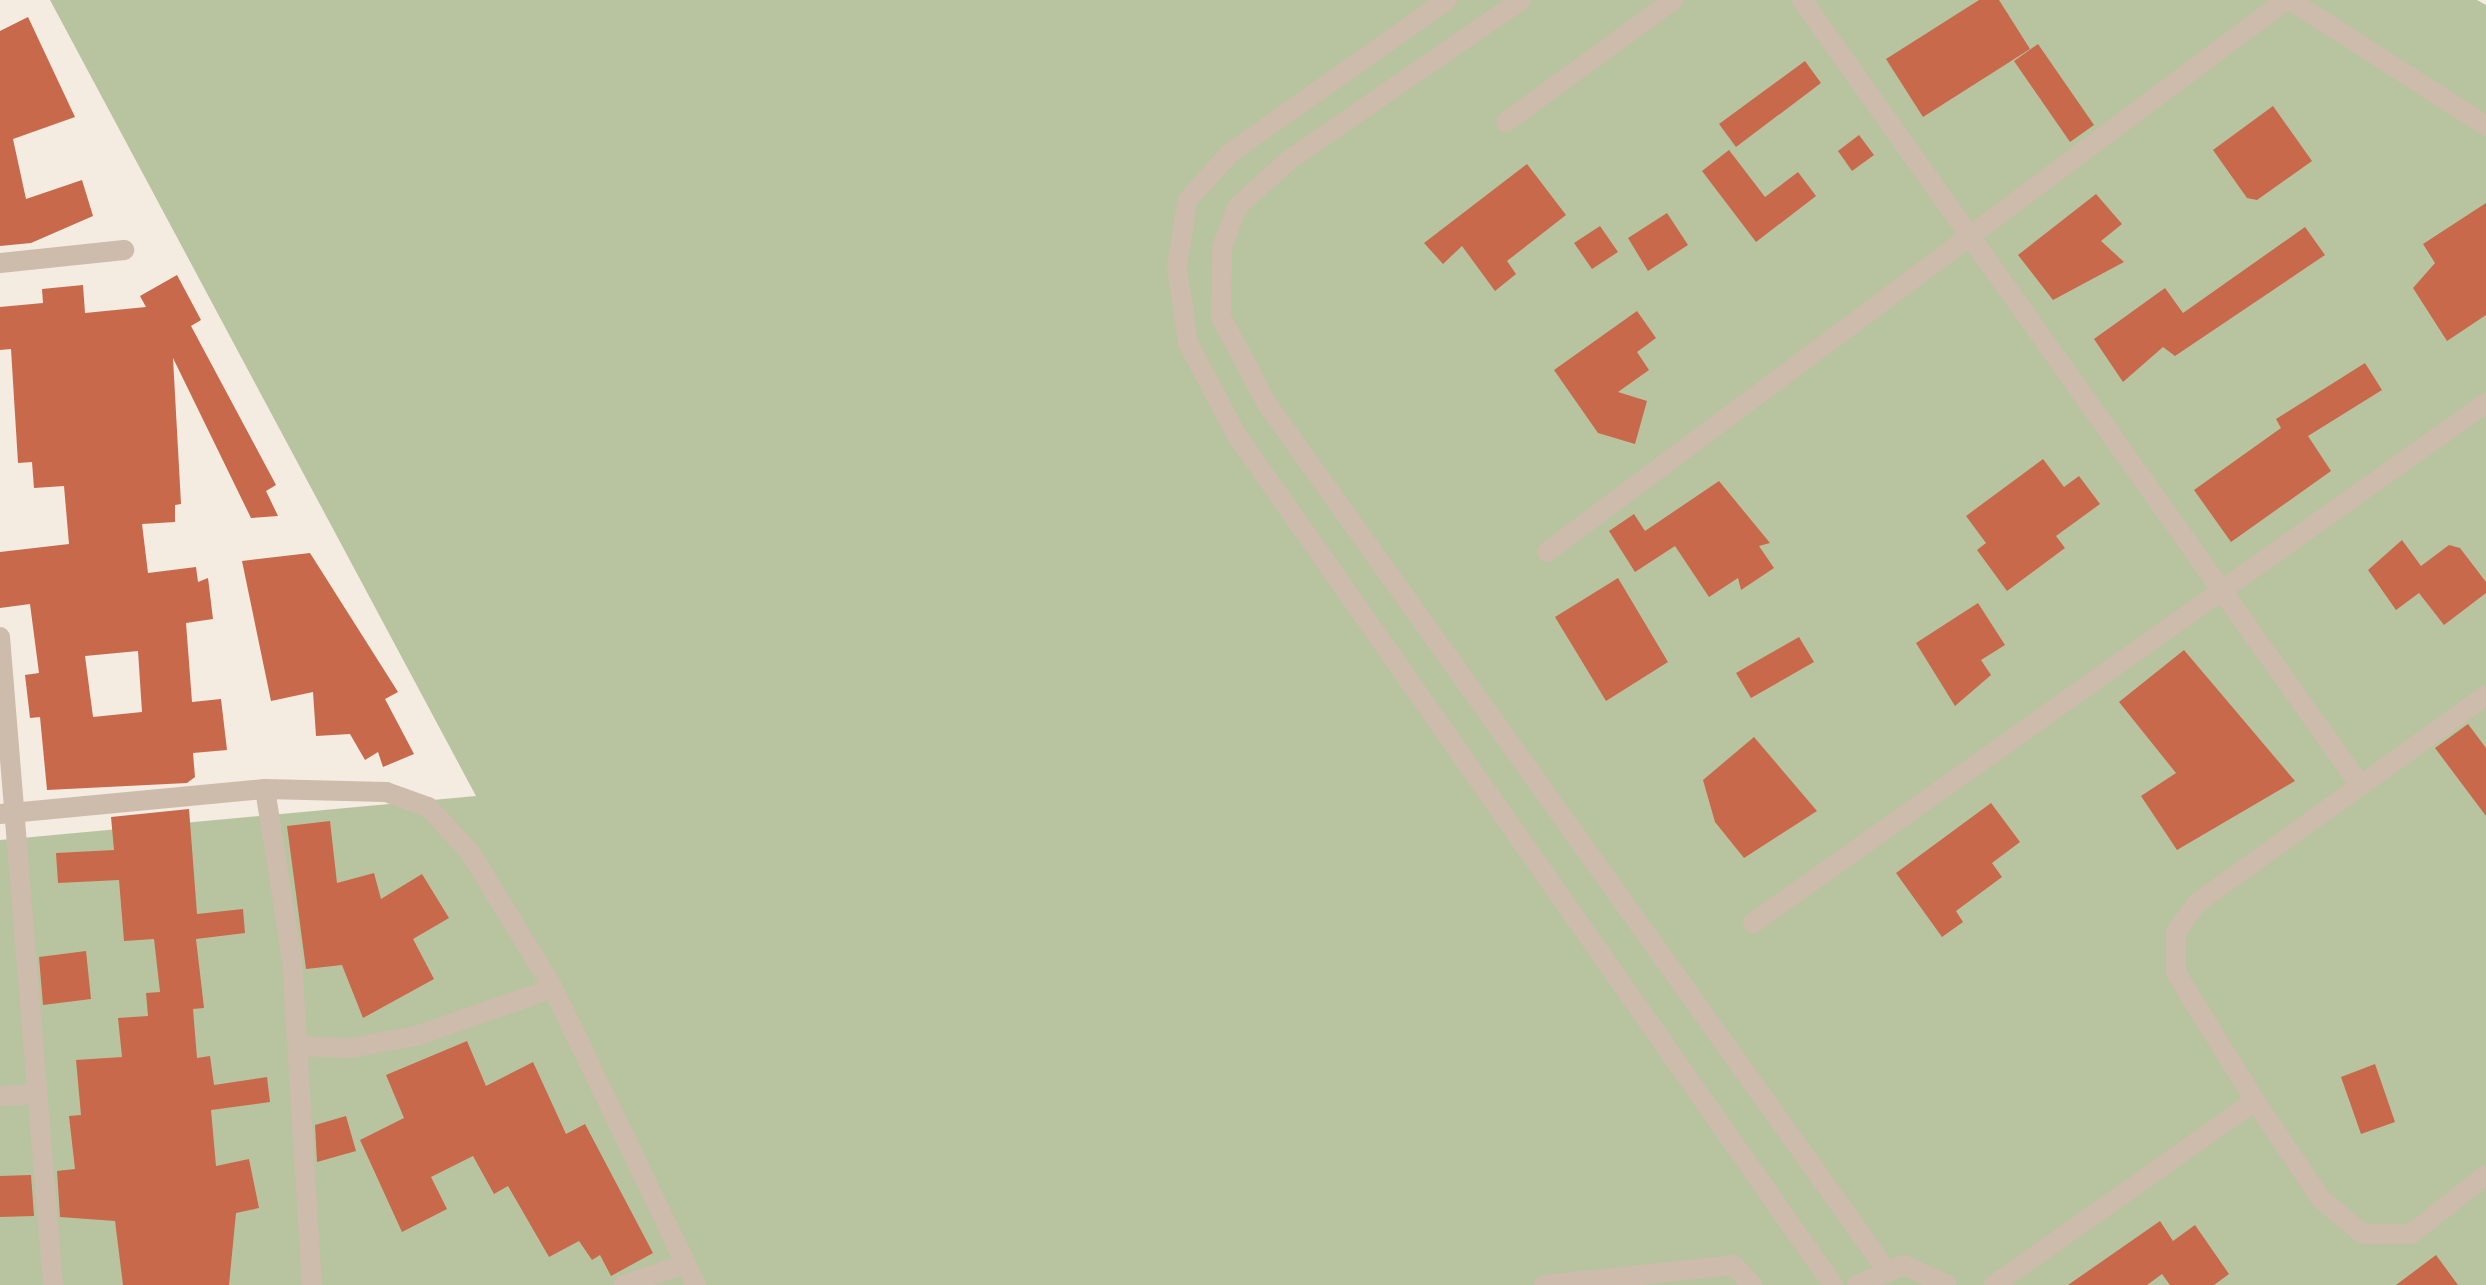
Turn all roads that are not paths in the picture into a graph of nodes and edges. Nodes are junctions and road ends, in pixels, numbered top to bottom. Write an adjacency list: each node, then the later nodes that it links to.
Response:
1 (1447, 0): 34 (street)
2 (1521, 0): 27 (street)
3 (1673, 0): 6 (street)
4 (1802, 0): 8 (street)
5 (2288, 0): 7 (street); 8 (street)
6 (1506, 122)
7 (2486, 126)
8 (1968, 232): 12 (street); 13 (street)
9 (124, 250): 10 (street)
10 (0, 263)
11 (2486, 403): 13 (street)
12 (1547, 552)
13 (2222, 587): 16 (street); 19 (street)
14 (0, 637): 18 (street)
15 (2486, 695): 16 (street)
16 (2358, 782): 24 (street)
17 (265, 789): 18 (street); 20 (street); 21 (street)
18 (7, 813): 22 (street)
19 (1753, 923)
20 (553, 988): 21 (street); 26 (street)
21 (298, 1046): 29 (street)
22 (37, 1094): 23 (street); 28 (street)
23 (0, 1096)
24 (2255, 1101): 25 (street); 37 (street)
25 (2486, 1175)
26 (684, 1264): 30 (street); 31 (street)
27 (1885, 1268): 35 (street); 36 (street)
28 (53, 1285)
29 (312, 1285)
30 (624, 1285)
31 (696, 1285)
32 (1544, 1285): 33 (street)
33 (1752, 1285)
34 (1833, 1285)
35 (1857, 1285)
36 (1947, 1285)
37 (1994, 1285)

